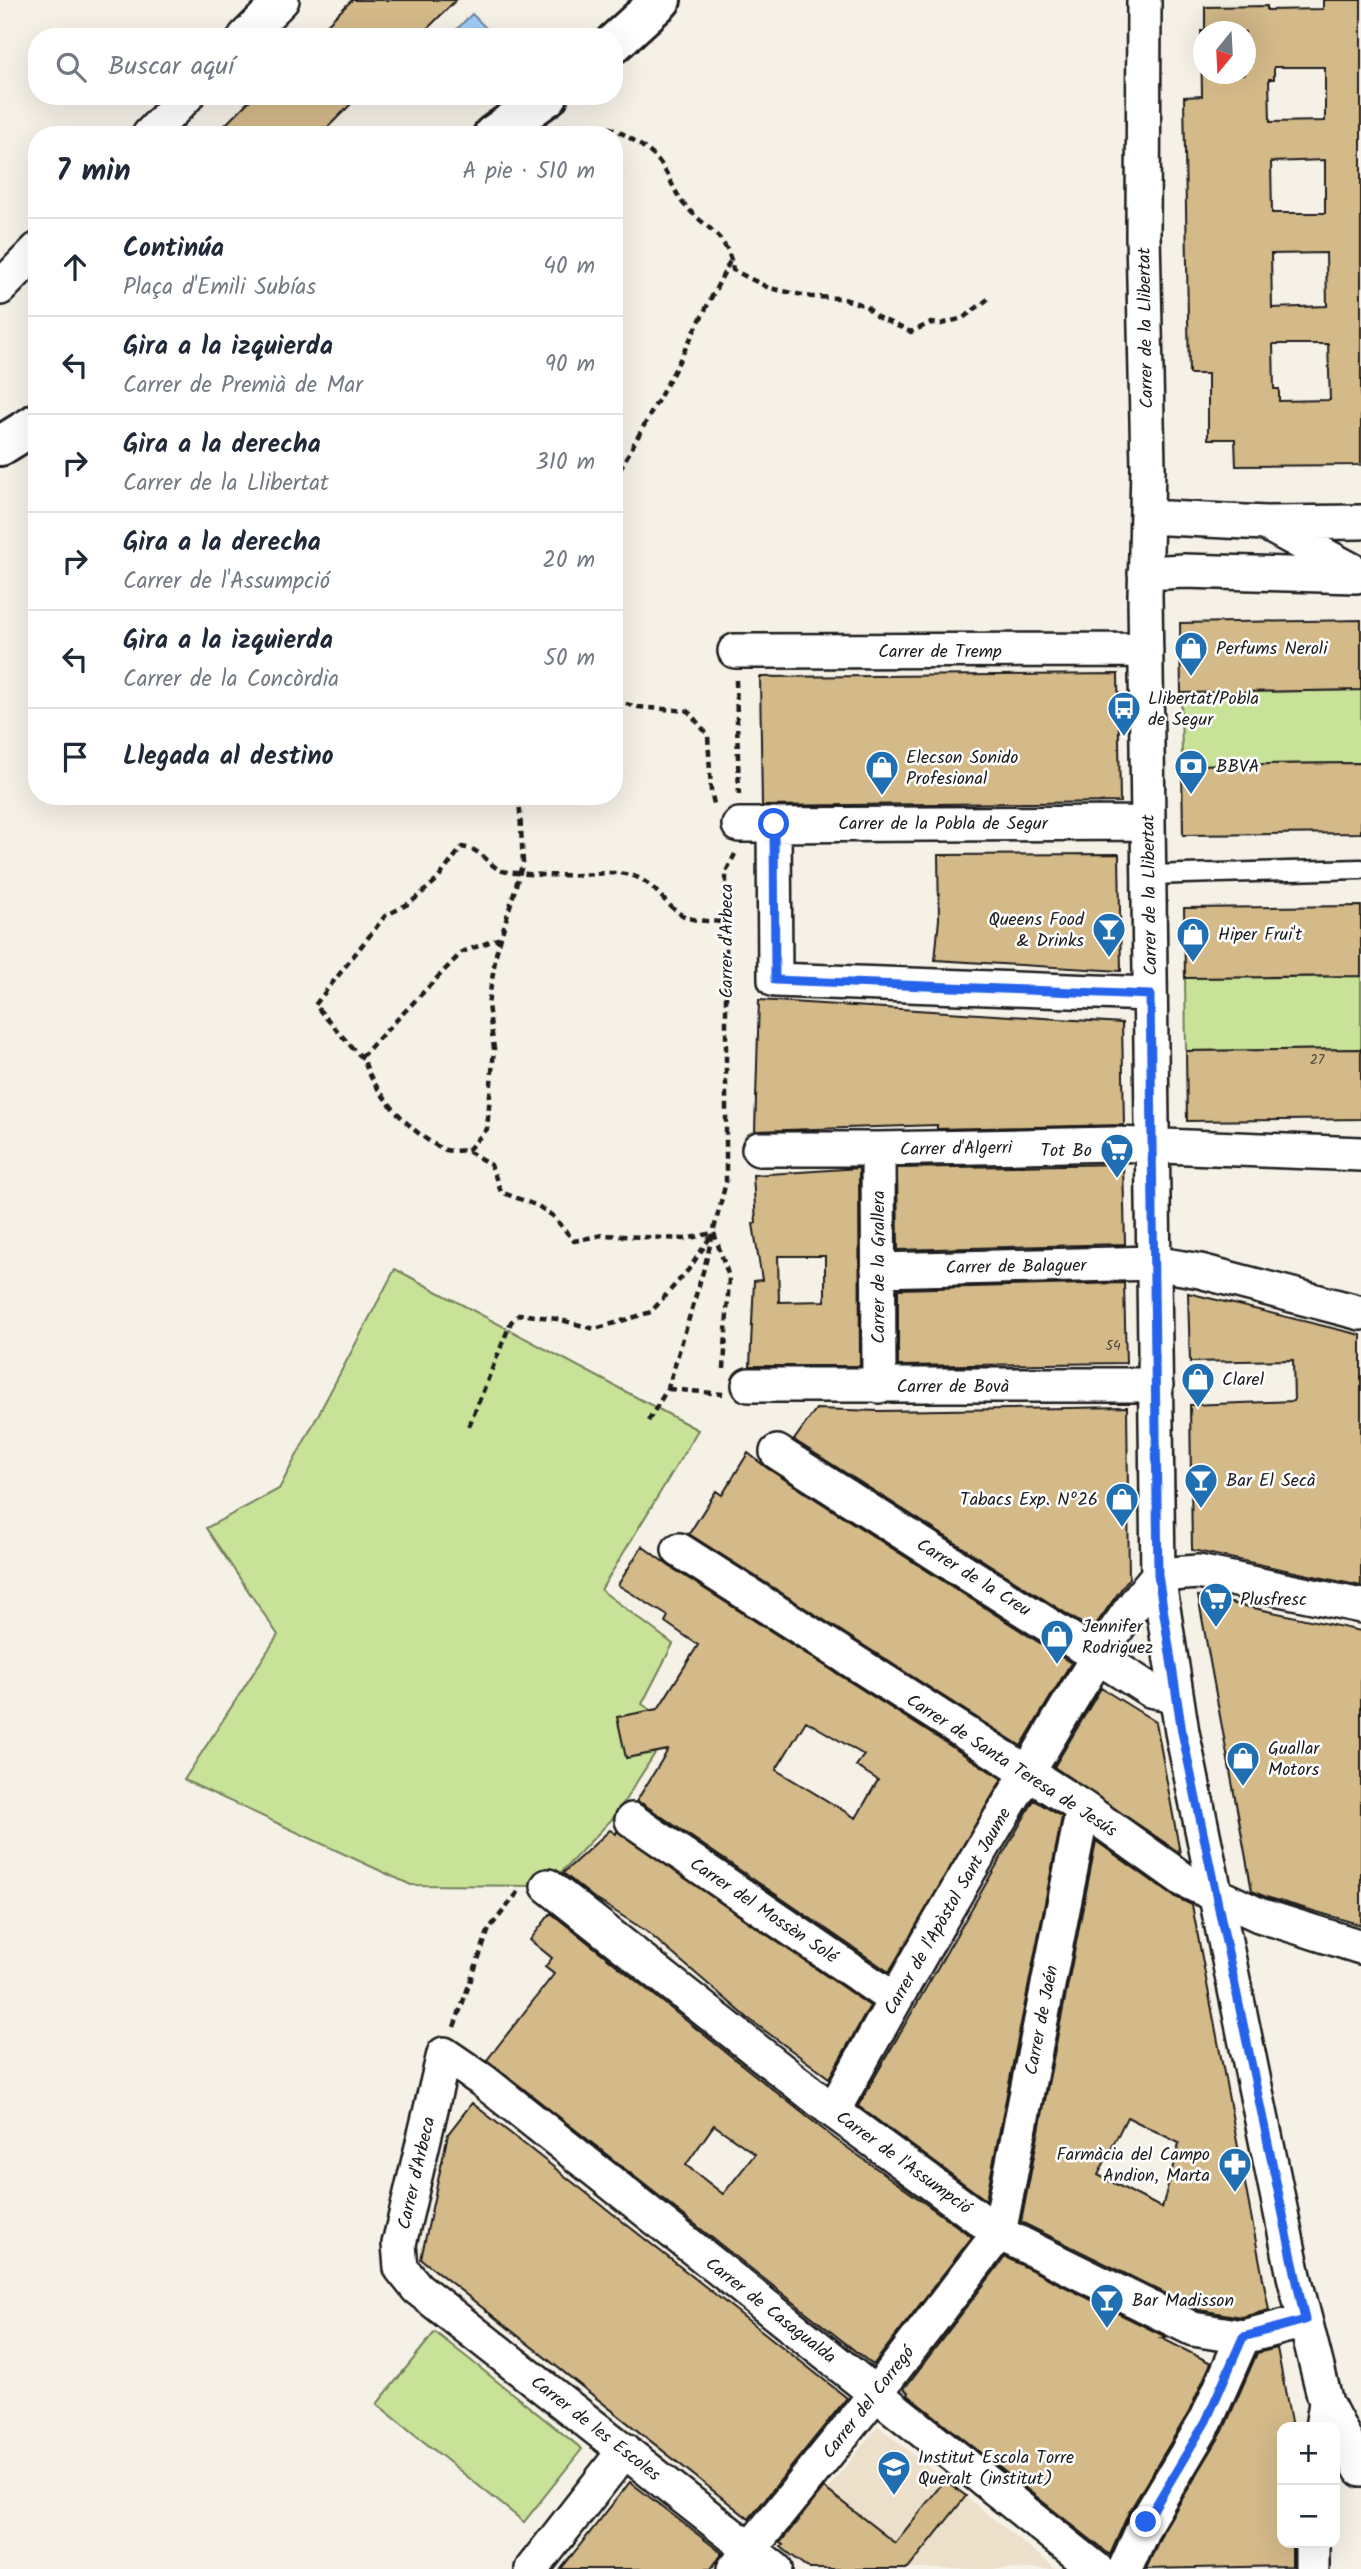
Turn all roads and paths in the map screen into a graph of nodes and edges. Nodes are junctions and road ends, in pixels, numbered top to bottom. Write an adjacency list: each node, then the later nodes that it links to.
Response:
1 (282, 0): 4 (street)
2 (661, 0): 5 (main road)
3 (1144, 0): 20 (street, Carrer de la Llibertat)
4 (254, 28)
5 (623, 35)
6 (178, 105): 9 (street)
7 (537, 105): 10 (main road)
8 (539, 105): 11 (path)
9 (158, 126)
10 (506, 126)
11 (567, 126)
12 (623, 134): 13 (path)
13 (731, 258): 16 (path); 19 (path)
14 (28, 259): 15 (street)
15 (0, 288)
16 (988, 299)
17 (28, 429): 18 (main road)
18 (0, 446)
19 (623, 464)
20 (1146, 517): 22 (street); 23 (street, Carrer de la Llibertat)
21 (1361, 522): 22 (street)
22 (1265, 523): 24 (street)
23 (1145, 573): 24 (street); 25 (street, Carrer de la Llibertat)
24 (1361, 576)
25 (1146, 650): 26 (street, Carrer de Tremp); 29 (street, Carrer de la Llibertat)
26 (735, 651): 31 (path, Carrer d'Arbeca)
27 (623, 703): 31 (path)
28 (520, 805): 33 (path)
29 (1148, 823): 30 (street, Carrer de la Pobla de Segur); 34 (street, Carrer de la Llibertat)
30 (774, 824): 31 (street, Carrer de la Pobla de Segur); 37 (street)
31 (739, 825): 35 (path, Carrer d'Arbeca)
32 (1361, 869): 34 (lane)
33 (520, 872): 35 (path); 36 (path); 38 (path)
34 (1149, 875): 37 (street, Carrer de la Llibertat)
35 (726, 922): 44 (path, Carrer d'Arbeca)
36 (500, 938): 38 (path); 42 (path)
37 (1150, 995): 39 (street, Carrer de la Llibertat)
38 (361, 1057): 42 (path)
39 (1152, 1146): 41 (street, Carrer d'Algerri); 43 (street, Carrer d'Algerri); 45 (street, Carrer de la Llibertat)
40 (759, 1149): 41 (street, Carrer d'Algerri)
41 (878, 1149): 46 (street, Carrer de la Grallera)
42 (468, 1150): 44 (path)
43 (1361, 1154)
44 (713, 1233): 51 (path, Carrer d'Arbeca); 51 (path); 53 (path)
45 (1154, 1264): 46 (street, Carrer de Balaguer); 47 (street, Carrer de Balaguer); 49 (street, Carrer de la Llibertat)
46 (878, 1270): 50 (street, Carrer de la Grallera)
47 (1361, 1313)
48 (749, 1385): 50 (street, Carrer de Bovà)
49 (1156, 1385): 50 (street, Carrer de Bovà); 56 (street, Carrer de la Llibertat)
50 (879, 1386)
51 (668, 1388): 52 (path, Carrer d'Arbeca)
52 (648, 1420)
53 (469, 1426)
54 (777, 1452): 58 (street, Carrer de la Creu)
55 (679, 1550): 60 (street, Carrer de Santa Teresa de Jesús)
56 (1158, 1575): 57 (street); 58 (street, Carrer de l'Apòstol Sant Jaume); 59 (street, Carrer de la Llibertat)
57 (1361, 1606)
58 (1098, 1656): 59 (street, Carrer de la Creu); 60 (street, Carrer de l'Apòstol Sant Jaume)
59 (1175, 1695): 64 (street, Carrer de la Llibertat)
60 (1027, 1773): 61 (street, Carrer de Santa Teresa de Jesús); 66 (street, Carrer de l'Apòstol Sant Jaume)
61 (1083, 1808): 64 (street, Carrer de Santa Teresa de Jesús); 69 (street, Carrer de Jaén)
62 (632, 1820): 66 (street, Carrer del Mossèn Solé)
63 (548, 1886): 67 (path); 68 (street, Carrer de l'Assumpció)
64 (1216, 1896): 65 (street, Carrer de Santa Teresa de Jesús); 71 (street, Carrer de la Llibertat)
65 (1361, 1947)
66 (895, 2000): 68 (street, Carrer de l'Apòstol Sant Jaume)
67 (444, 2054): 70 (street, Carrer d'Arbeca); 73 (street, Carrer de Casagualda)
68 (833, 2110): 69 (street, Carrer de l'Assumpció)
69 (999, 2233): 72 (street, Carrer de l'Assumpció); 73 (street, Carrer del Corregó)
70 (417, 2288): 75 (street, Carrer de les Escoles)
71 (1305, 2320): 72 (street, Carrer de l'Assumpció); 74 (street, Carrer de la Llibertat)
72 (1243, 2337): 81 (street)
73 (876, 2393): 78 (street, Carrer del Corregó); 80 (street, Carrer de Casagualda)
74 (1324, 2415): 76 (street, Carrer de la Llibertat)
75 (625, 2450): 78 (street, Carrer de les Escoles); 79 (street)
76 (1361, 2470)
77 (1312, 2548): 82 (street)
78 (753, 2562)
79 (532, 2569)
80 (1096, 2569)
81 (1125, 2569)
82 (1312, 2569)

